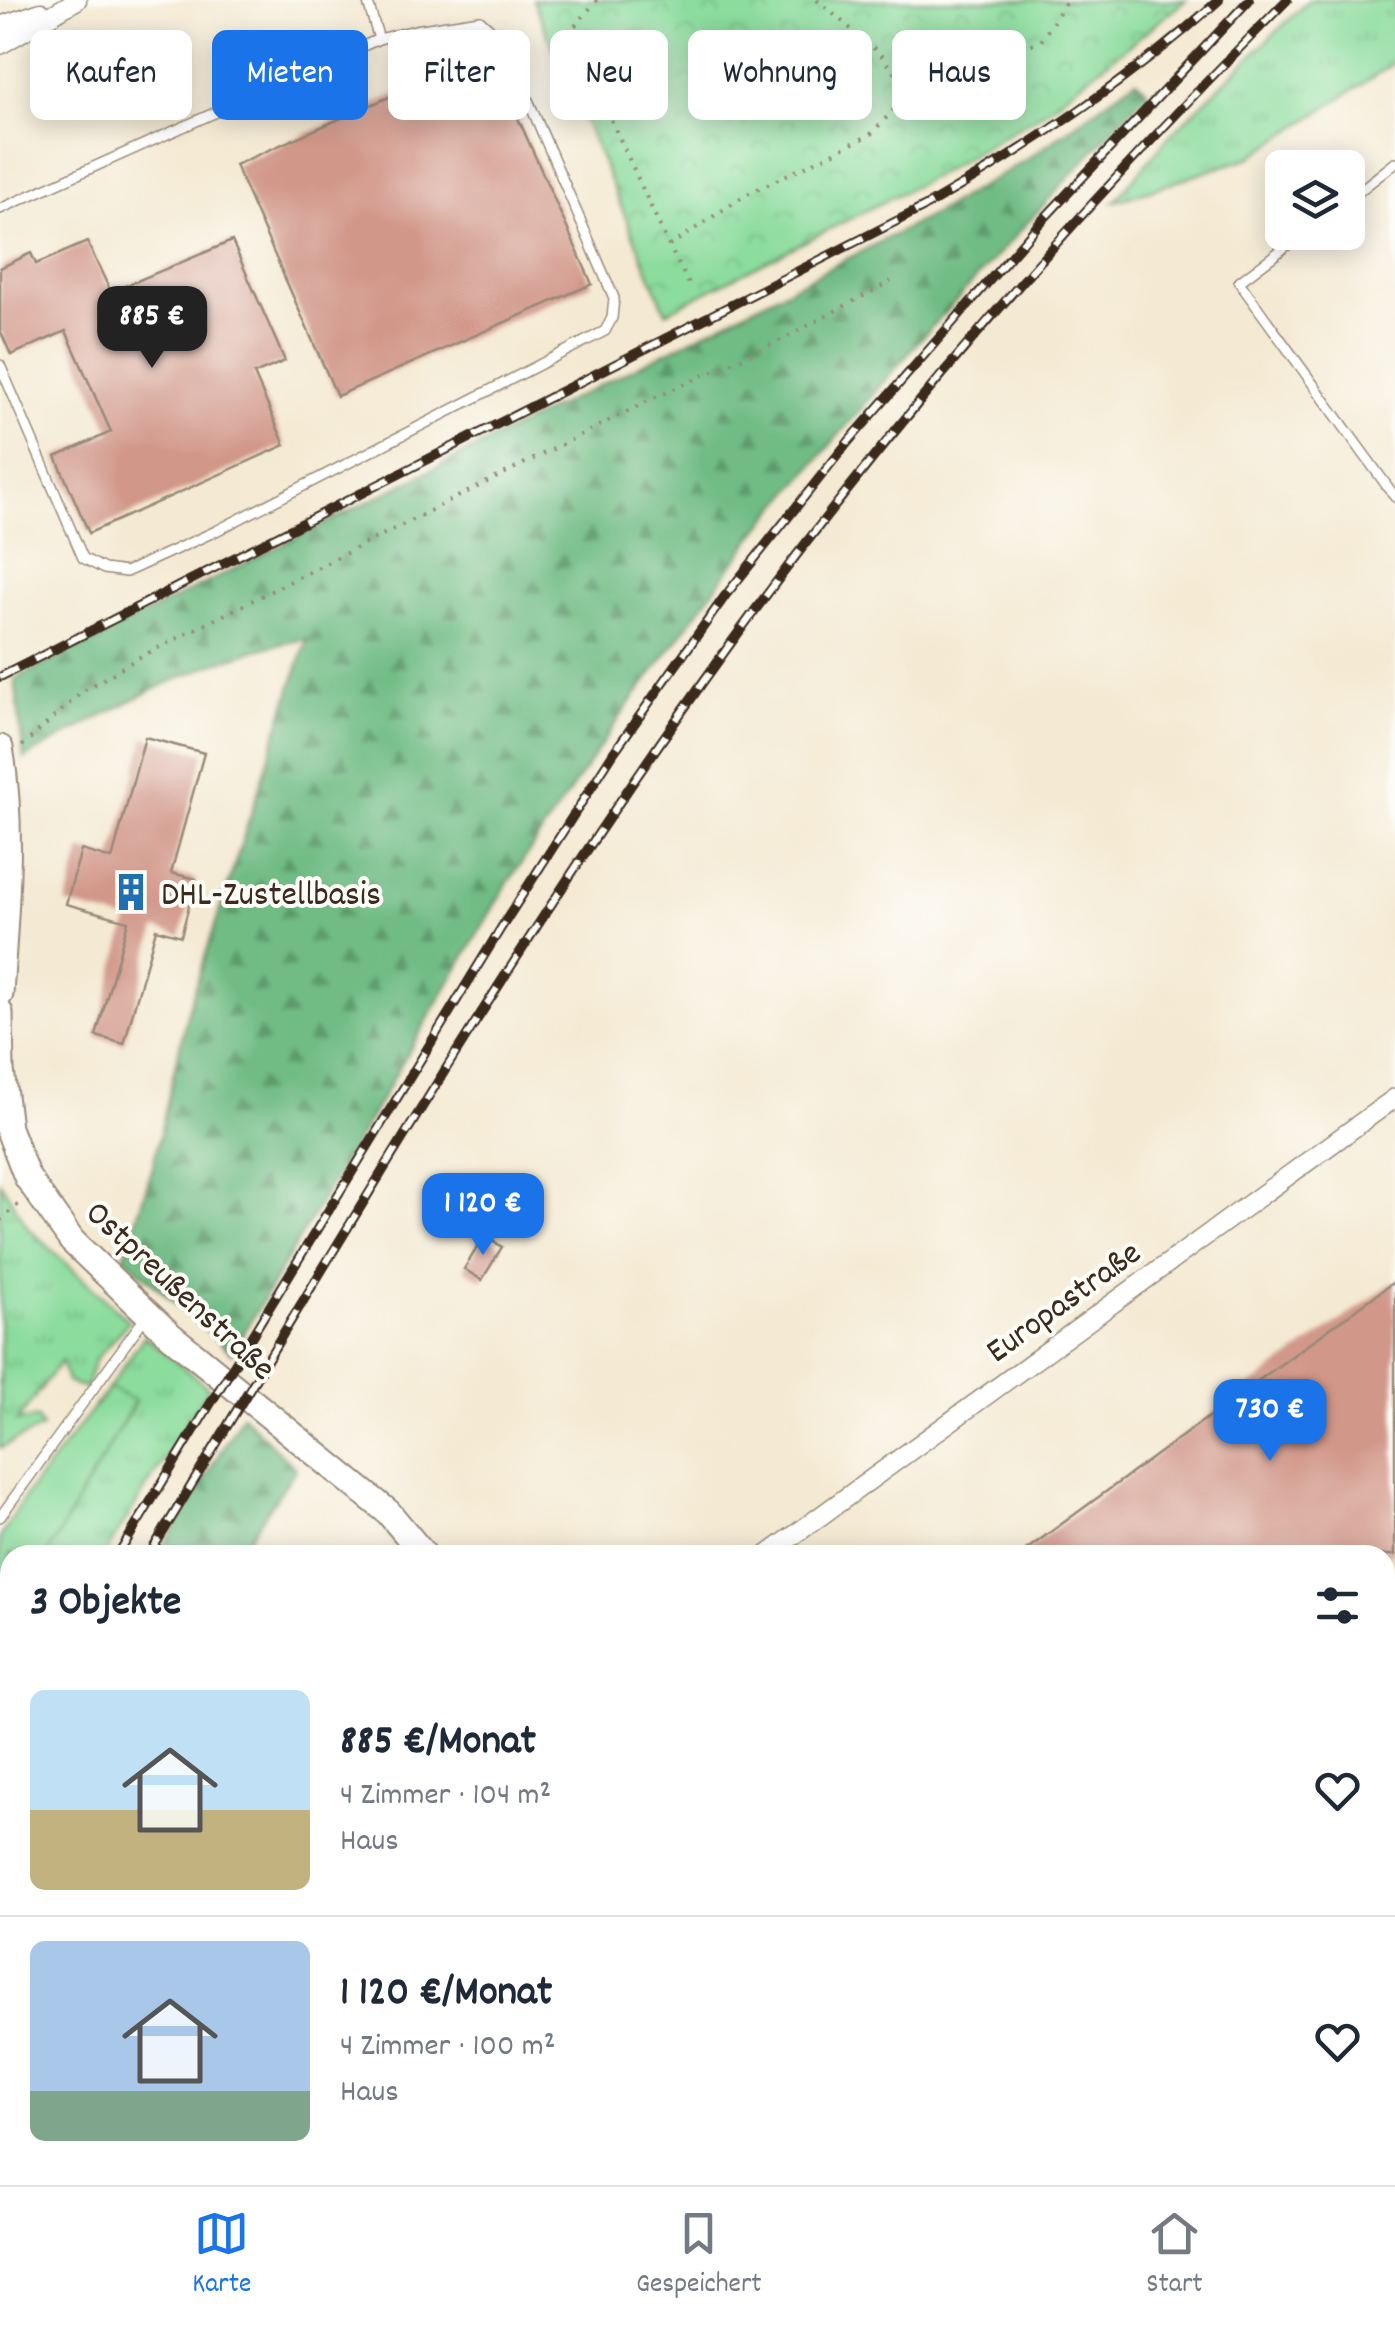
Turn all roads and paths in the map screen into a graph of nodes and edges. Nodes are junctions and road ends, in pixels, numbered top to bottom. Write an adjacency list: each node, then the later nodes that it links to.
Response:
1 (76, 0): 6 (street); 8 (street)
2 (367, 0): 7 (lane)
3 (818, 0): 10 (path)
4 (1067, 0): 9 (path)
5 (594, 1): 15 (path)
6 (0, 26)
7 (379, 39): 14 (lane); 19 (lane)
8 (0, 45)
9 (1026, 46)
10 (892, 68)
11 (892, 112): 15 (path)
12 (1395, 163): 13 (lane)
13 (1365, 187)
14 (0, 210)
15 (668, 246): 18 (path)
16 (1282, 250): 20 (lane)
17 (891, 281): 21 (path)
18 (690, 286)
19 (0, 365)
20 (1395, 497)
21 (1, 755): 22 (street)
22 (0, 994)
23 (0, 1013): 25 (street, Ostpreußenstraße)
24 (1395, 1098): 28 (street, Europastraße)
25 (147, 1313): 26 (lane); 27 (street, Ostpreußenstraße)
26 (0, 1517)
27 (416, 1545)
28 (781, 1545)

